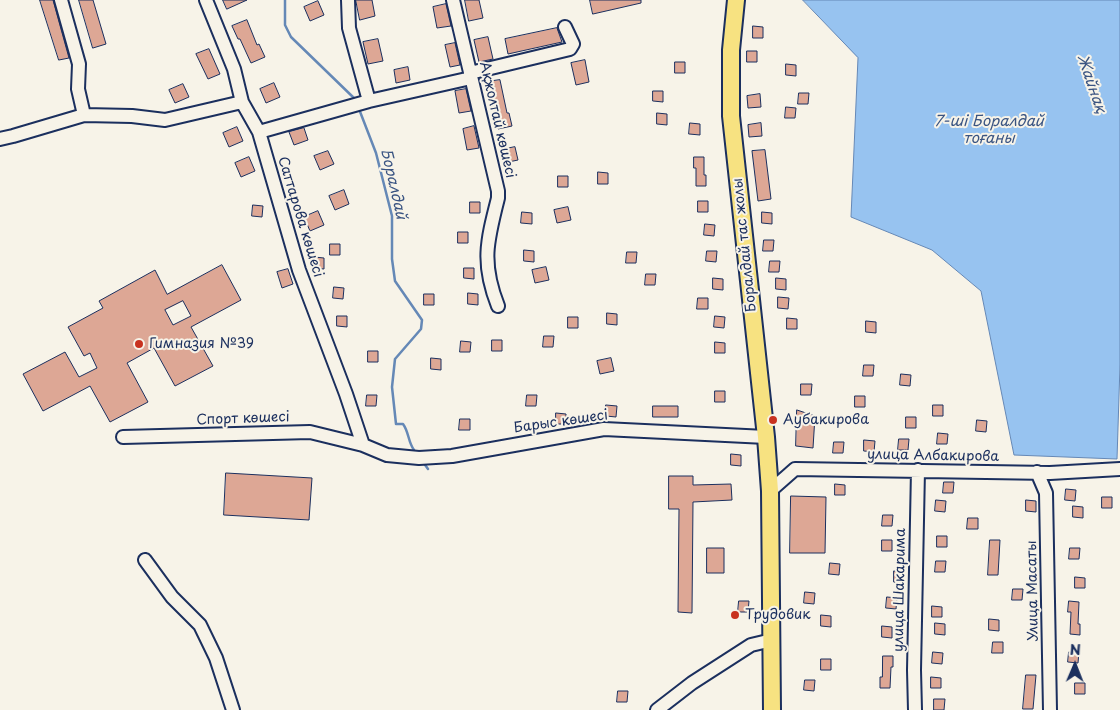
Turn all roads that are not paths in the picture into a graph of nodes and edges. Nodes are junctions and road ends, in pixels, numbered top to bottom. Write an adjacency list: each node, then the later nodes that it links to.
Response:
1 (62, 0): 10 (street)
2 (206, 0): 9 (street, Саттарова көшесі)
3 (348, 0): 8 (street)
4 (453, 0): 7 (street, Ақжолтай көшесі)
5 (736, 0): 15 (main road, Боралдай тас жолы)
6 (565, 27): 7 (street)
7 (471, 76): 8 (street); 13 (street, Ақжолтай көшесі)
8 (369, 101): 11 (street)
9 (242, 102): 10 (street); 11 (street, Саттарова көшесі)
10 (84, 115): 12 (street)
11 (259, 132): 16 (street, Саттарова көшесі)
12 (0, 139)
13 (498, 306)
14 (123, 437): 16 (street, Спорт көшесі)
15 (766, 437): 16 (street, Барыс көшесі); 20 (main road, Боралдай тас жолы)
16 (362, 445)
17 (1120, 469): 19 (street, улица Албакирова)
18 (918, 470): 19 (street, улица Албакирова); 20 (street, улица Албакирова); 26 (street, улица Шакарима)
19 (1037, 472): 27 (street, Улица Масаты)
20 (770, 490): 22 (main road, Боралдай тас жолы)
21 (144, 560): 23 (street)
22 (772, 640): 24 (street); 25 (main road, Боралдай тас жолы)
23 (233, 710)
24 (657, 710)
25 (772, 710)
26 (914, 710)
27 (1050, 710)

